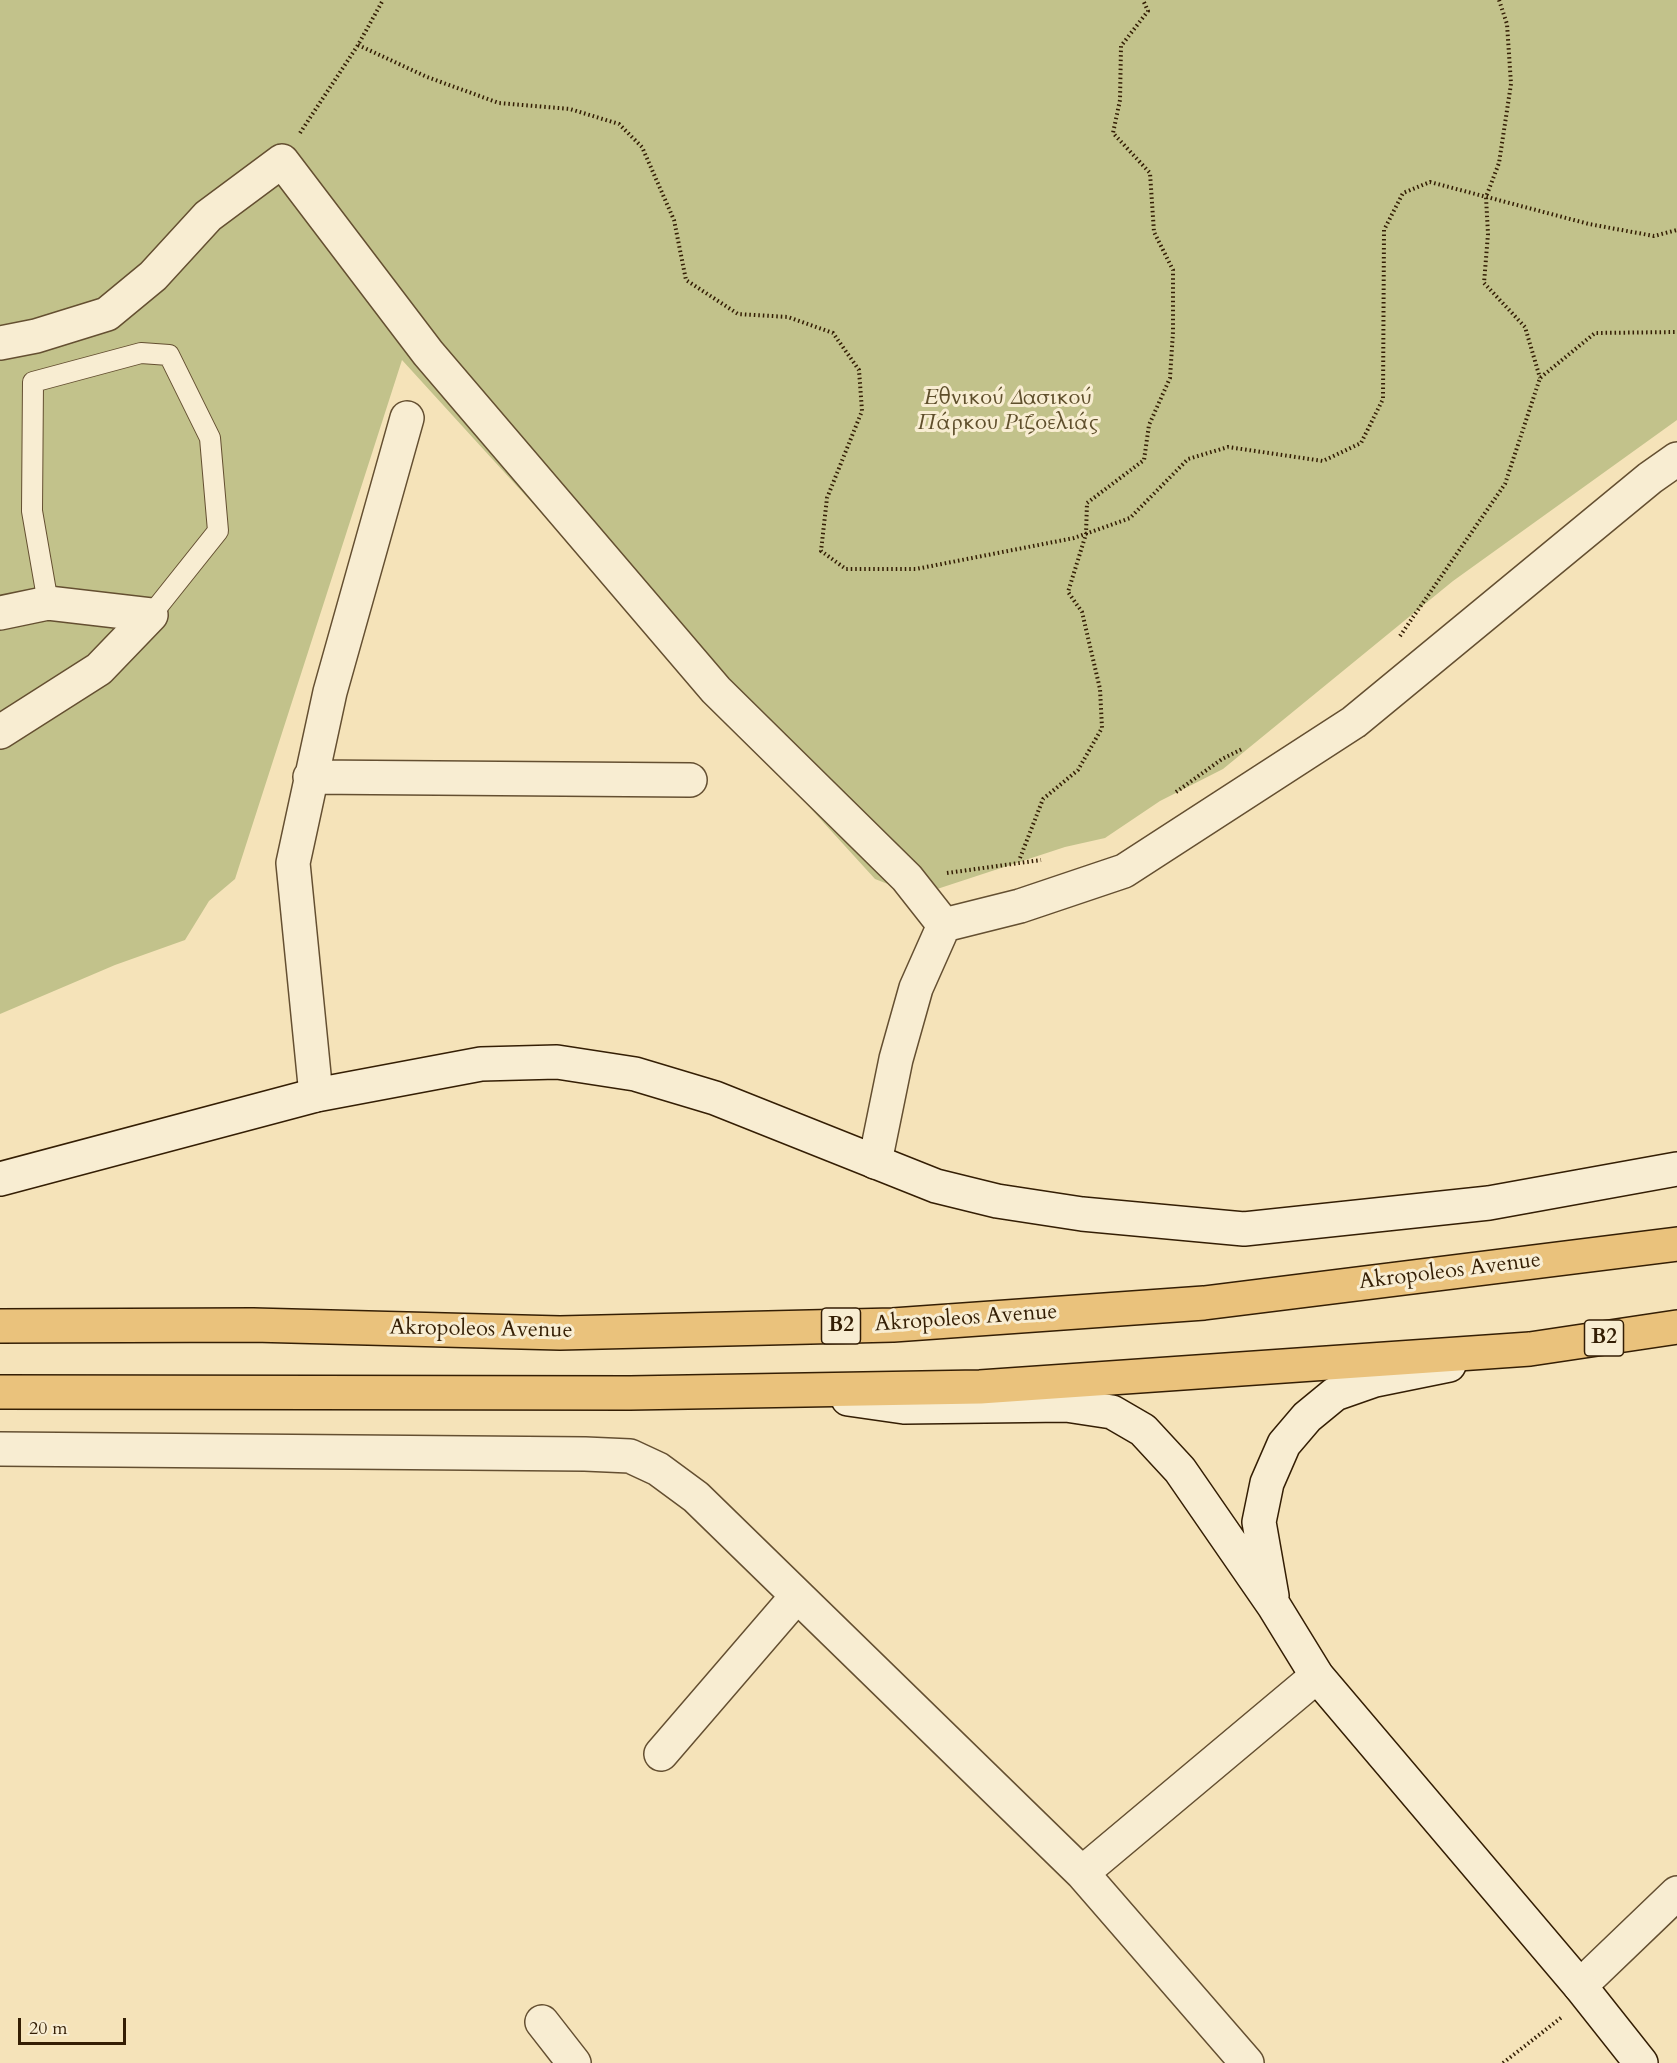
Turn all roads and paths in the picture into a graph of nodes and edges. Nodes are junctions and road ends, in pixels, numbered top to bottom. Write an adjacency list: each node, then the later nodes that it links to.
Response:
1 (383, 0): 4 (path)
2 (1143, 0): 13 (path)
3 (1499, 0): 6 (path)
4 (358, 45): 5 (path); 13 (path)
5 (282, 161): 9 (street); 25 (street)
6 (1486, 197): 7 (path); 10 (path); 13 (path)
7 (1677, 230)
8 (1677, 332): 10 (path)
9 (0, 343)
10 (1540, 378): 17 (path)
11 (408, 418): 20 (street)
12 (1677, 459): 26 (street)
13 (1086, 534): 23 (path)
14 (48, 603): 15 (street); 16 (street); 16 (lane)
15 (0, 613)
16 (151, 615): 18 (street)
17 (1396, 640)
18 (0, 732)
19 (1252, 744): 22 (path)
20 (310, 777): 21 (street); 27 (street)
21 (690, 780)
22 (1175, 793)
23 (1020, 858)
24 (1044, 859): 25 (path)
25 (907, 878): 26 (street)
26 (944, 925): 28 (street)
27 (316, 1095): 28 (street); 30 (street)
28 (875, 1162): 29 (street)
29 (1677, 1169)
30 (0, 1179)
31 (1677, 1244): 32 (highway, Akropoleos Avenue / B2)
32 (0, 1326)
33 (1677, 1328): 34 (highway, B2)
34 (1530, 1349): 35 (highway, B2); 39 (street)
35 (787, 1390): 36 (highway, B2); 39 (street)
36 (0, 1392)
37 (0, 1449): 38 (street)
38 (797, 1596): 41 (street); 42 (street)
39 (1274, 1606): 40 (street)
40 (1317, 1676): 42 (street); 44 (street)
41 (661, 1754)
42 (1082, 1874): 47 (street)
43 (1677, 1893): 44 (street)
44 (1584, 1991): 48 (path); 49 (street)
45 (542, 2022): 46 (street)
46 (574, 2063)
47 (1247, 2063)
48 (1503, 2063)
49 (1641, 2063)

